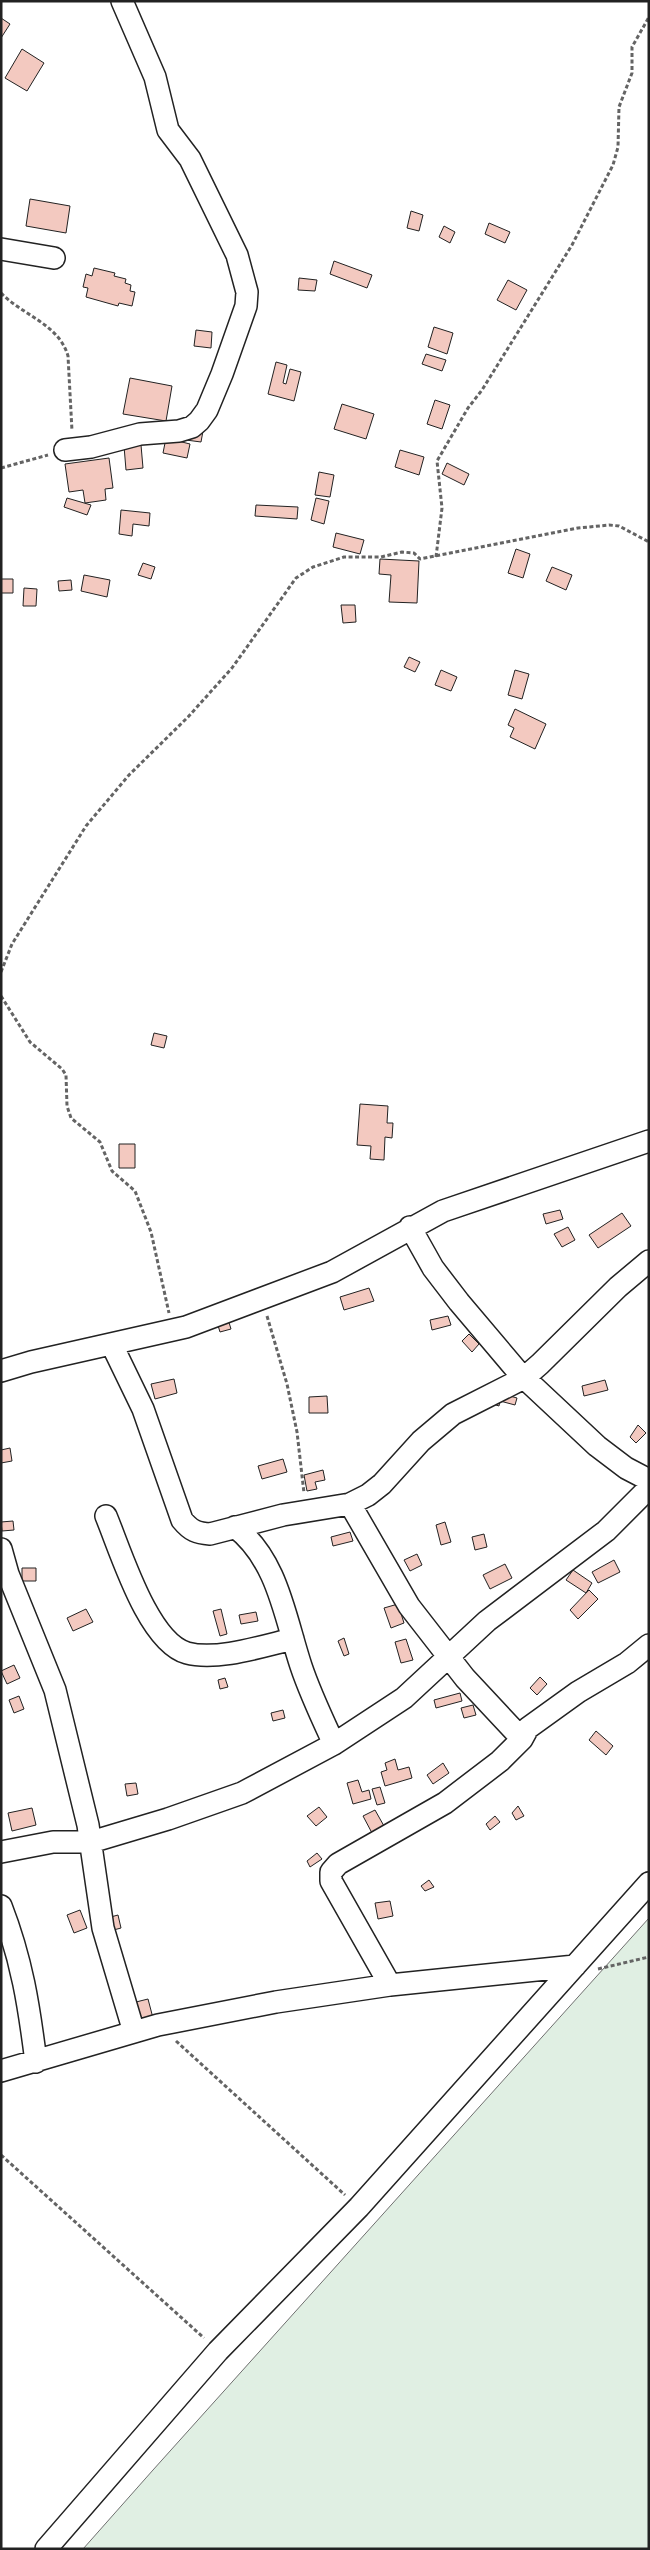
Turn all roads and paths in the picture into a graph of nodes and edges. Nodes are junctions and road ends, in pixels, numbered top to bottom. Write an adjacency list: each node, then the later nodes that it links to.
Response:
1 (122, 1): 6 (street)
2 (649, 17): 9 (path)
3 (1, 249): 4 (street)
4 (54, 258)
5 (1, 293): 6 (path)
6 (65, 450): 7 (path)
7 (1, 468)
8 (649, 542): 9 (path)
9 (436, 557): 10 (path)
10 (1, 972)
11 (1, 996): 16 (path)
12 (649, 1141): 13 (street)
13 (410, 1228): 15 (street); 19 (street)
14 (649, 1261): 19 (street)
15 (262, 1300): 16 (street); 23 (path)
16 (176, 1329): 17 (street)
17 (112, 1345): 18 (street); 25 (street)
18 (1, 1371)
19 (524, 1378): 20 (street); 22 (street)
20 (649, 1480)
21 (649, 1488): 29 (street)
22 (350, 1504): 23 (street); 29 (street)
23 (306, 1511): 25 (street)
24 (106, 1516): 27 (street)
25 (235, 1527): 27 (street)
26 (1, 1549): 32 (street)
27 (292, 1639): 31 (street)
28 (649, 1645): 30 (street)
29 (449, 1658): 30 (street); 31 (street)
30 (522, 1739): 38 (street)
31 (334, 1744): 32 (street)
32 (91, 1842): 33 (street); 40 (street)
33 (1, 1852)
34 (649, 1884): 37 (street)
35 (1, 1906): 41 (street)
36 (649, 1957): 37 (path)
37 (571, 1972): 38 (street); 44 (street)
38 (390, 1985): 39 (street)
39 (158, 2024): 40 (street); 44 (path)
40 (134, 2032): 41 (street)
41 (36, 2062): 42 (street)
42 (1, 2072)
43 (1, 2154): 45 (path)
44 (359, 2208): 45 (street)
45 (218, 2350): 46 (street)
46 (46, 2549)

